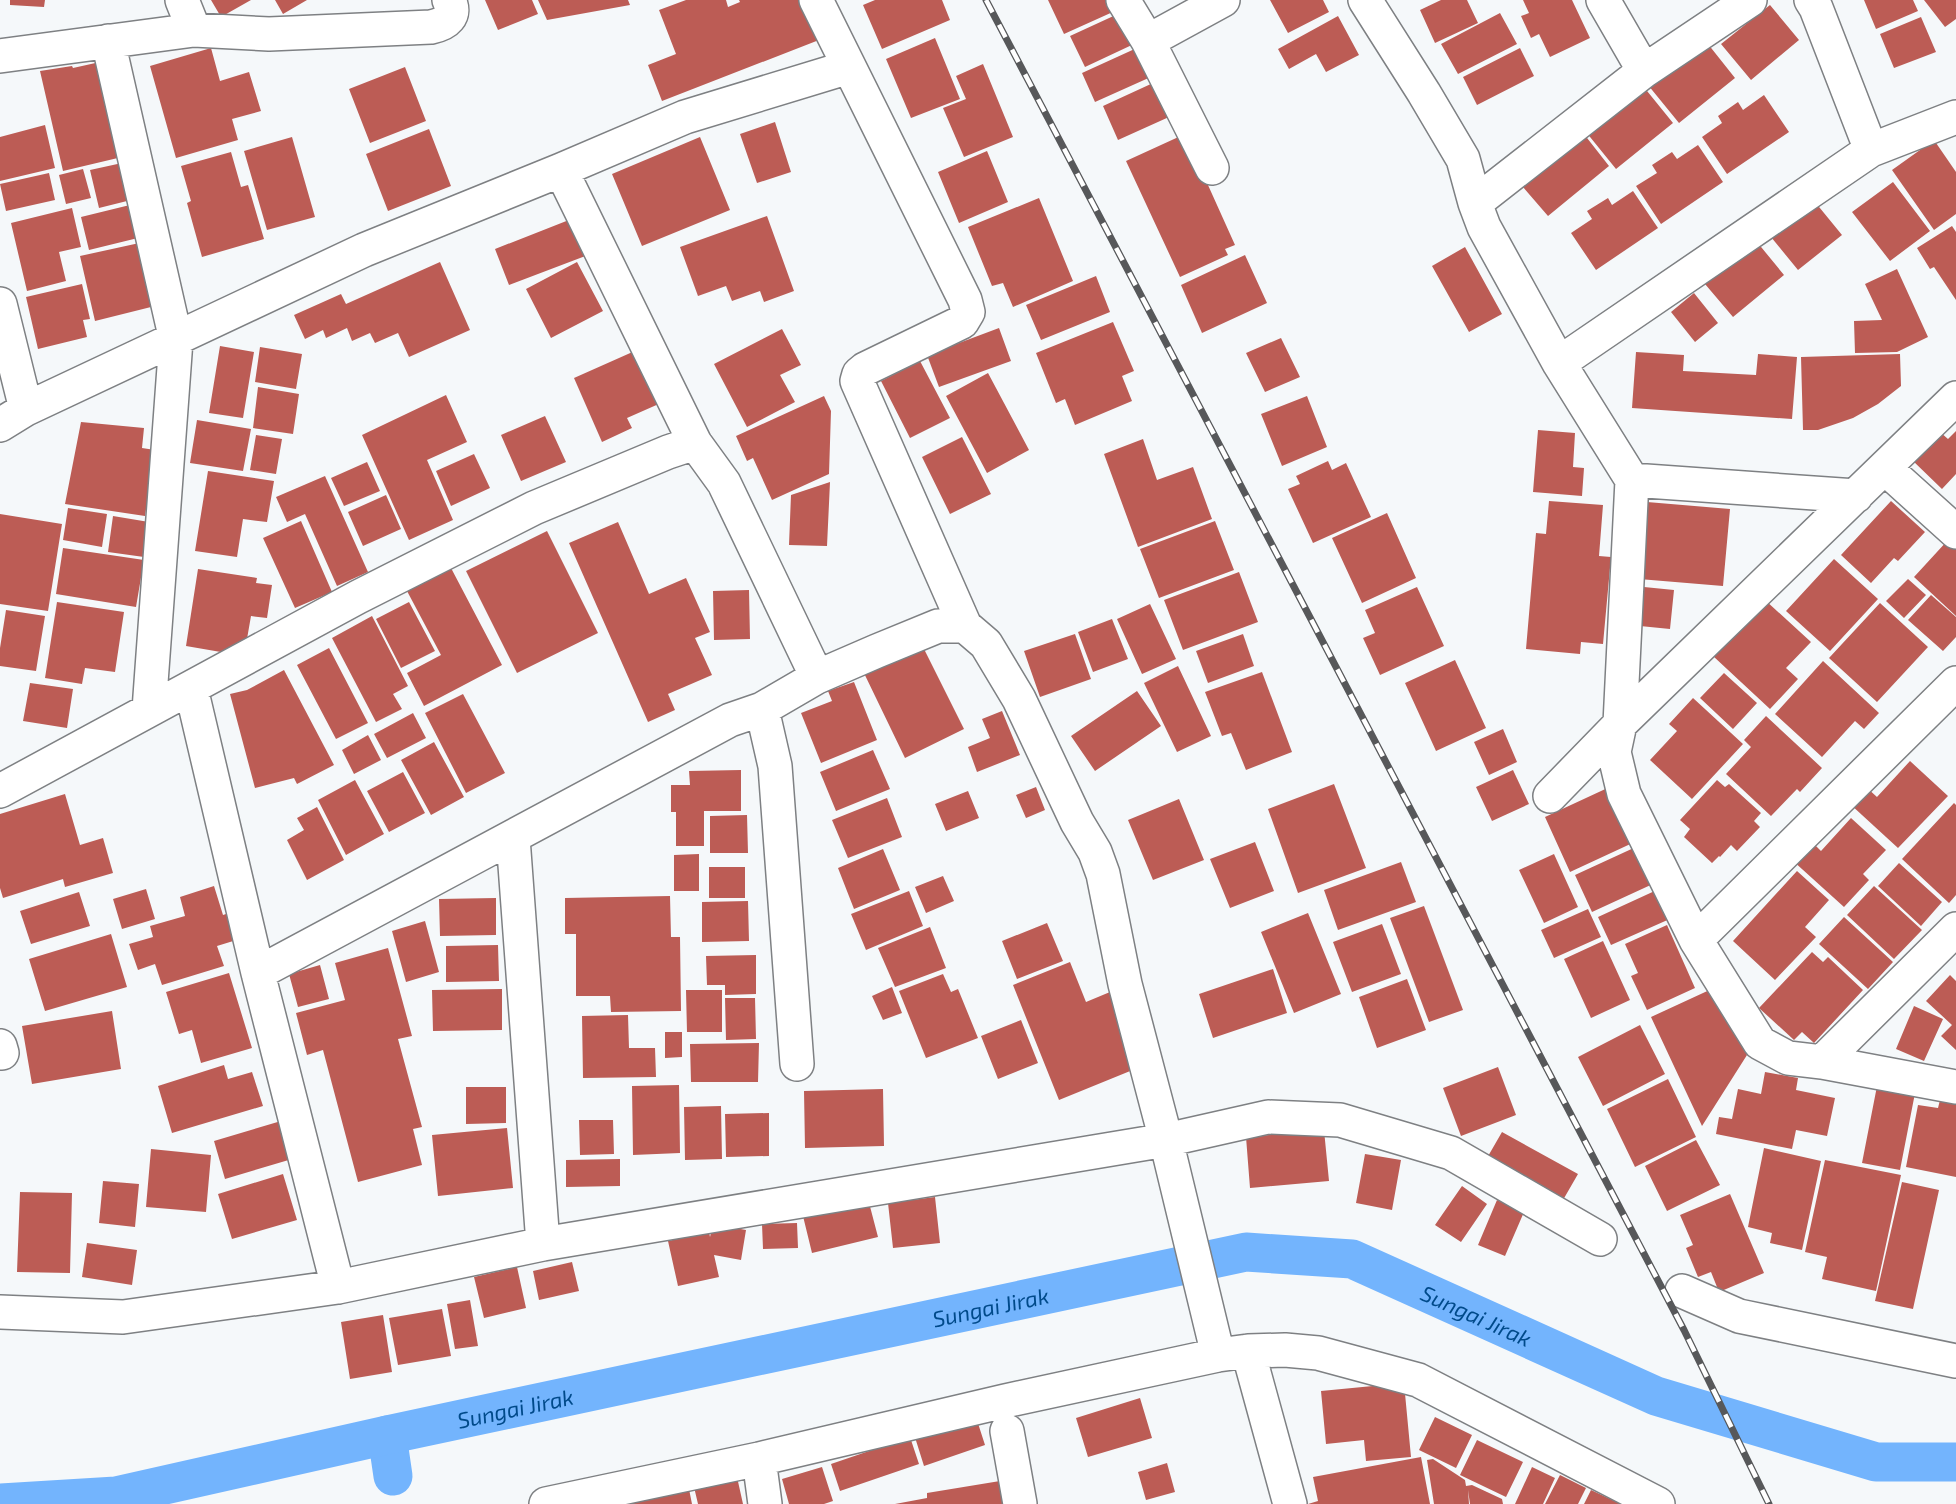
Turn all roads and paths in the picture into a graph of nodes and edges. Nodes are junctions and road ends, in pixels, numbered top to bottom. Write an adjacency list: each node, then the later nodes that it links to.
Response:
1 (182, 0): 10 (street)
2 (449, 0): 10 (street)
3 (816, 0): 14 (street)
4 (1124, 0): 12 (street)
5 (1223, 0): 12 (street)
6 (1365, 0): 20 (street)
7 (1603, 0): 15 (street)
8 (1750, 0): 15 (street)
9 (1811, 0): 17 (street)
10 (194, 30): 11 (street)
11 (108, 41): 13 (street); 22 (street)
12 (1148, 41): 18 (street)
13 (0, 56)
14 (849, 67): 19 (street); 31 (street)
15 (1644, 71): 20 (street)
16 (1956, 117): 17 (street)
17 (1871, 150): 23 (street)
18 (1212, 168)
19 (561, 170): 22 (street); 26 (street)
20 (1475, 203): 23 (street)
21 (0, 304): 25 (street)
22 (176, 340): 25 (street); 36 (street)
23 (1559, 363): 28 (street)
24 (1956, 398): 27 (street)
25 (13, 417)
26 (695, 443): 32 (street); 34 (street)
27 (1885, 468): 29 (street); 30 (street)
28 (1632, 480): 29 (street); 37 (street)
29 (1856, 496): 37 (street)
30 (1956, 532)
31 (965, 626): 32 (street); 47 (street)
32 (817, 677): 35 (street)
33 (1956, 683): 42 (street)
34 (191, 688): 36 (street); 43 (street)
35 (762, 709): 40 (street); 45 (street)
36 (149, 710): 38 (street)
37 (1620, 724): 39 (street); 42 (street)
38 (0, 791)
39 (1550, 796)
40 (513, 838): 43 (street); 49 (street)
41 (1956, 929): 44 (street)
42 (1696, 940): 44 (street)
43 (258, 974): 50 (street)
44 (1822, 1062): 46 (street)
45 (797, 1064)
46 (1956, 1087)
47 (1168, 1148): 48 (street); 49 (street); 53 (street)
48 (1600, 1239)
49 (543, 1244): 50 (street)
50 (338, 1287): 52 (street)
51 (1682, 1291): 54 (street)
52 (0, 1312)
53 (1226, 1347): 56 (street); 60 (street); 61 (street)
54 (1956, 1360)
55 (1008, 1431): 59 (street)
56 (759, 1459): 57 (street); 58 (street)
57 (546, 1504)
58 (765, 1504)
59 (1020, 1504)
60 (1290, 1504)
61 (1658, 1504)

